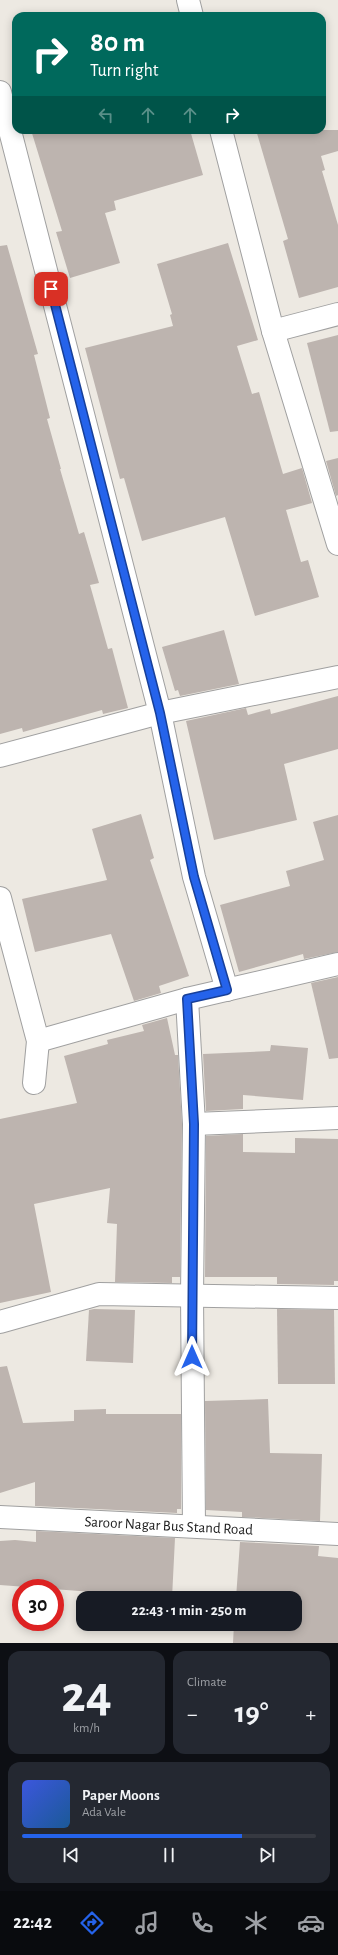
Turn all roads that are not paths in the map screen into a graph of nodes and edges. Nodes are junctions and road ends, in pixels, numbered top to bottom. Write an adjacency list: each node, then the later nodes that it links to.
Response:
1 (188, 0): 2 (street)
2 (191, 12)
3 (0, 92): 10 (street)
4 (222, 134): 6 (street)
5 (338, 314): 6 (street)
6 (273, 331): 7 (street)
7 (331, 494): 8 (street)
8 (338, 544)
9 (338, 677): 10 (street)
10 (160, 713): 11 (street); 14 (street)
11 (0, 756)
12 (0, 898): 16 (street)
13 (338, 964): 14 (street)
14 (227, 990): 15 (street)
15 (187, 999): 16 (street); 19 (street)
16 (38, 1041): 17 (street)
17 (34, 1083)
18 (338, 1118): 19 (street)
19 (194, 1124): 20 (street)
20 (192, 1295): 21 (street); 22 (street); 24 (street)
21 (338, 1298)
22 (0, 1322)
23 (0, 1517): 24 (street, Saroor Nagar Bus Stand Road)
24 (194, 1526): 25 (street, Saroor Nagar Bus Stand Road)
25 (338, 1534)

